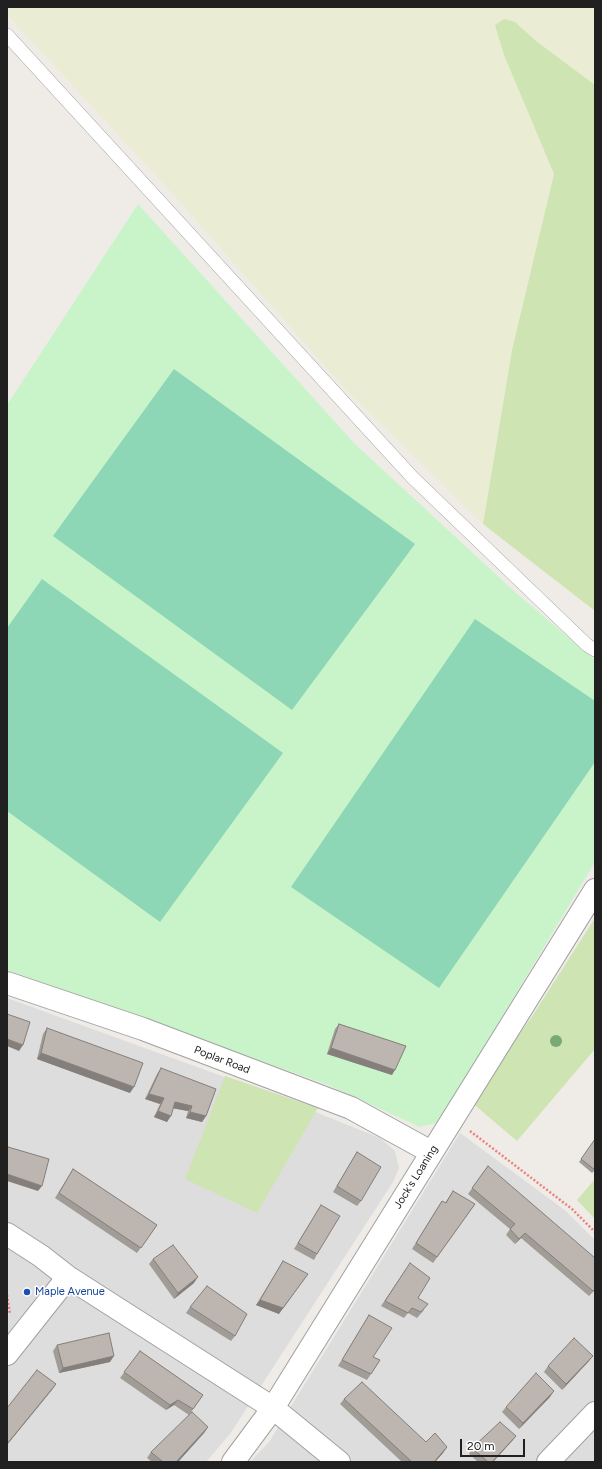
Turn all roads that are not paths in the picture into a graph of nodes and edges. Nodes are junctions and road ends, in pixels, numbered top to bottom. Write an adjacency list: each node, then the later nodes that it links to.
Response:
1 (7, 35): 2 (lane)
2 (595, 650)
3 (595, 890): 5 (street, Jock's Loaning)
4 (7, 983): 5 (street, Poplar Road)
5 (431, 1152): 9 (street, Jock's Loaning)
6 (7, 1234): 7 (street)
7 (68, 1277): 8 (street); 9 (street)
8 (7, 1354)
9 (272, 1408): 11 (street, Jock's Loaning); 12 (street)
10 (595, 1413): 13 (street)
11 (233, 1462)
12 (339, 1462)
13 (548, 1462)

